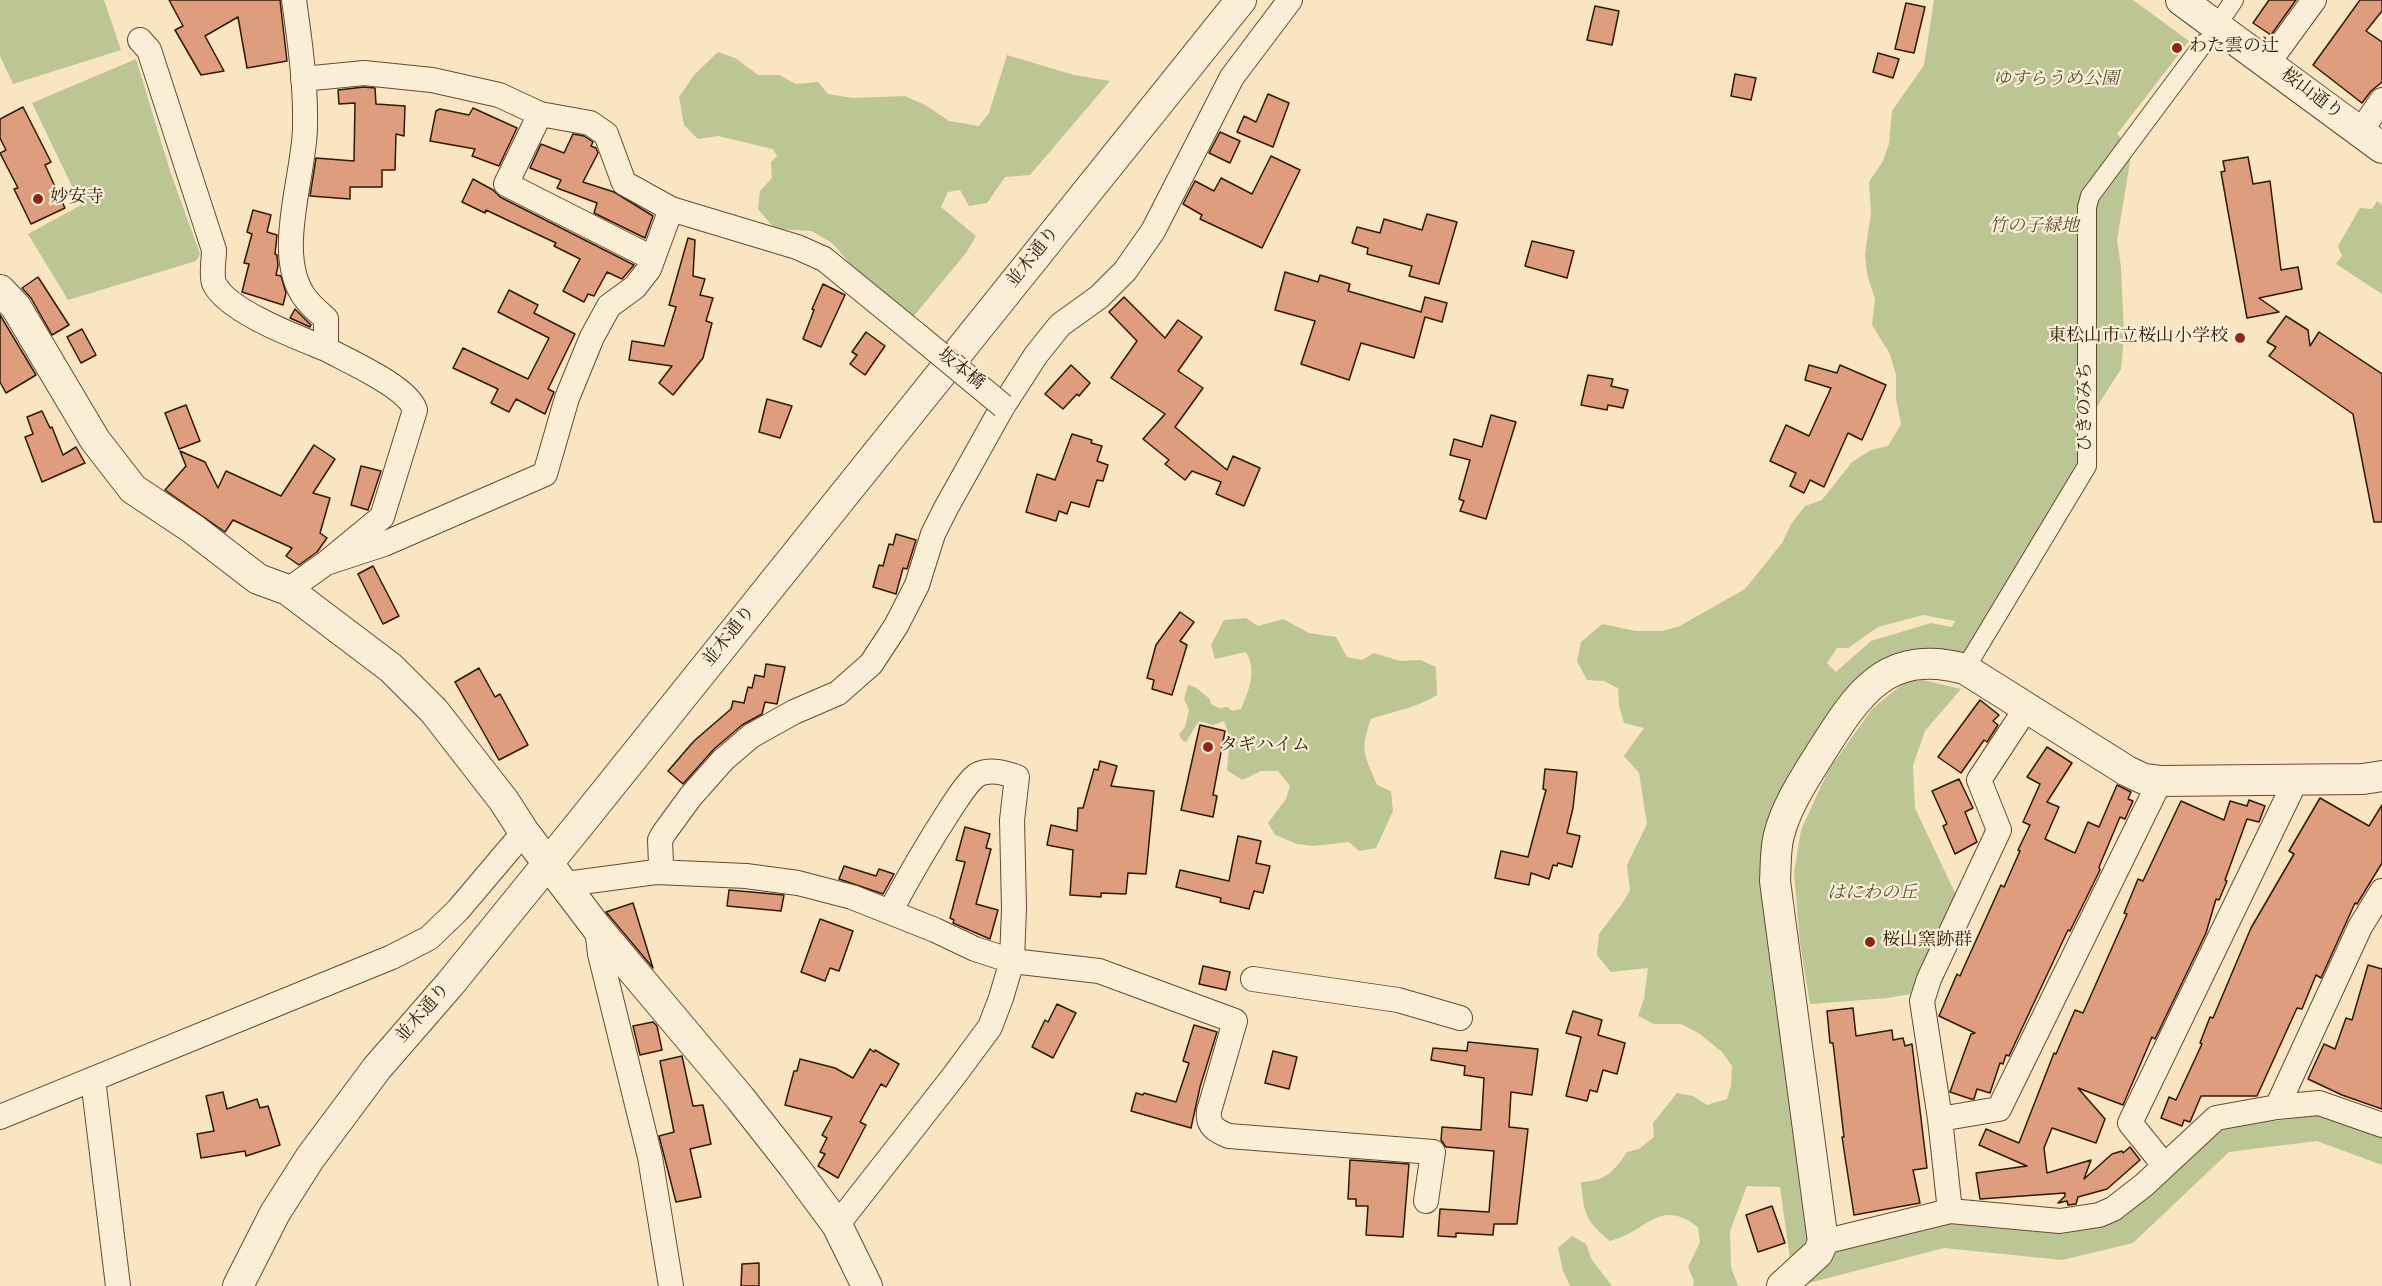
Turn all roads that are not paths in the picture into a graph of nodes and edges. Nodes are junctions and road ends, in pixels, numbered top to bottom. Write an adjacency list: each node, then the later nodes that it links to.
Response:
1 (294, 0): 9 (street)
2 (1241, 0): 27 (street, 並木通り)
3 (1290, 0): 17 (street)
4 (2181, 0): 8 (street, 桜山通り)
5 (2314, 0): 8 (street)
6 (140, 40): 16 (street)
7 (2204, 42): 20 (street, ひきのみち)
8 (2268, 63): 12 (street, 桜山通り)
9 (303, 79): 11 (street, 坂本橋); 16 (street)
10 (2382, 100): 12 (street)
11 (540, 114): 13 (street, 坂本橋); 14 (street)
12 (2371, 140)
13 (671, 209): 14 (street); 17 (street, 坂本橋, bridge)
14 (651, 258): 18 (street)
15 (0, 290): 19 (street)
16 (326, 349): 18 (street)
17 (1003, 406): 26 (street)
18 (326, 563): 19 (street)
19 (288, 590): 25 (street)
20 (1965, 669): 21 (street); 43 (street)
21 (2027, 706): 24 (street); 37 (street)
22 (2382, 776): 23 (street)
23 (2297, 778): 24 (street); 39 (street)
24 (2160, 781): 37 (street)
25 (524, 832): 27 (street); 34 (street)
26 (656, 872): 27 (street); 29 (street)
27 (557, 874): 30 (street); 45 (street, 並木通り)
28 (2382, 891): 35 (street)
29 (890, 912): 31 (street); 31 (street)
30 (597, 928): 42 (street); 46 (street)
31 (1012, 961): 40 (street); 42 (street)
32 (1253, 978): 33 (street)
33 (1460, 1018)
34 (93, 1079): 36 (street); 44 (street)
35 (2277, 1107): 38 (street); 39 (street)
36 (0, 1117)
37 (1940, 1119): 41 (street)
38 (2382, 1125)
39 (2164, 1165): 41 (street)
40 (1426, 1201)
41 (1950, 1211): 43 (street)
42 (837, 1225): 47 (street)
43 (1823, 1242): 48 (street)
44 (118, 1286)
45 (238, 1286)
46 (671, 1286)
47 (867, 1286)
48 (1782, 1286)

